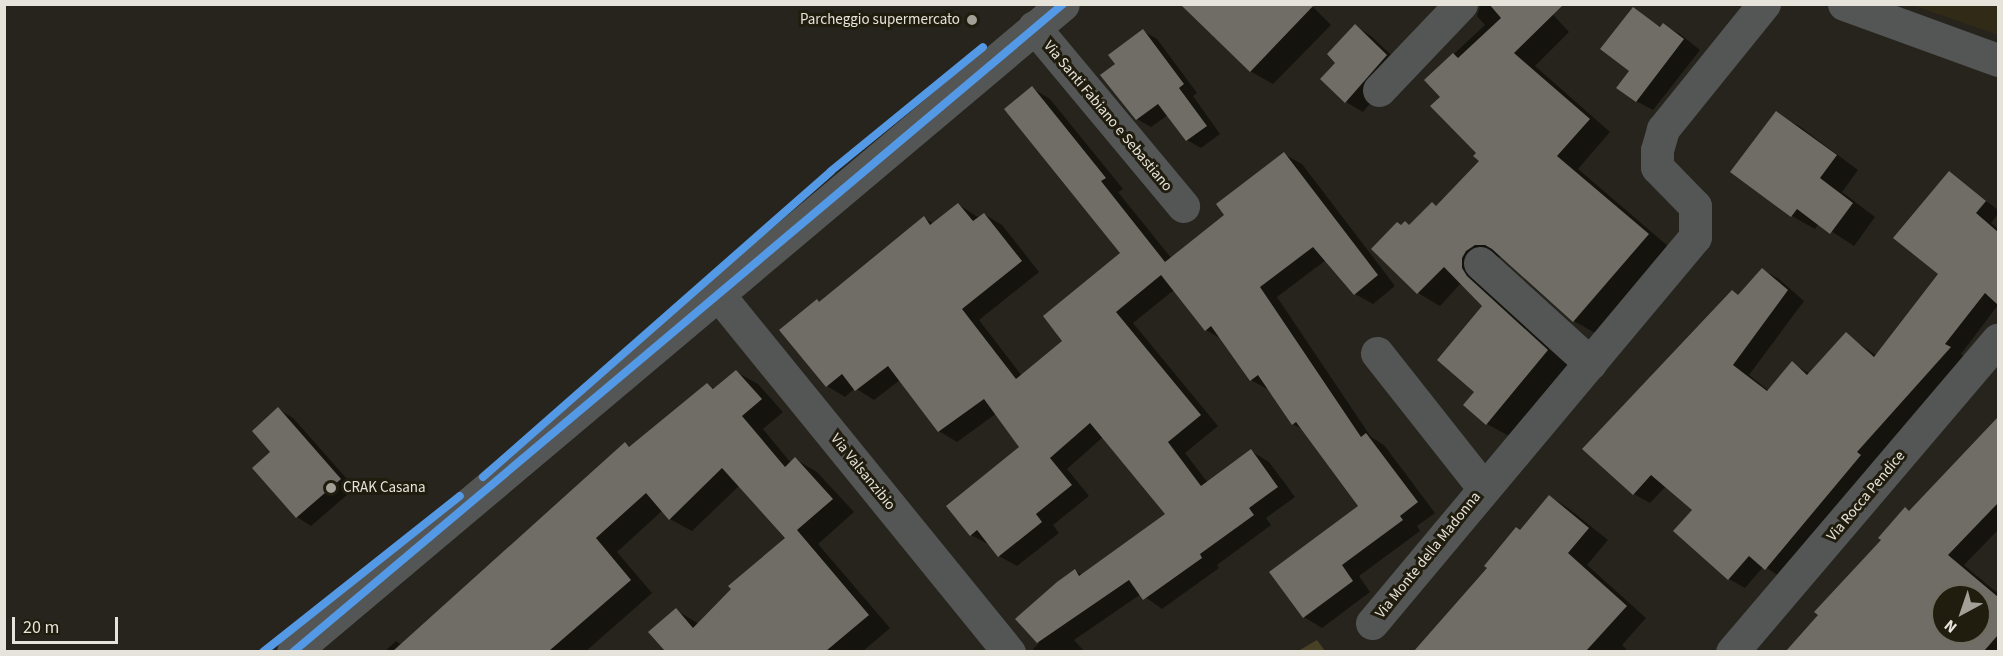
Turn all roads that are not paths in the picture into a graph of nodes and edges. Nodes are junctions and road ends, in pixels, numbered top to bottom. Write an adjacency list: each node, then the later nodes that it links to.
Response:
1 (1062, 4): 5 (street, Via Santi Fabiano e Sebastiano)
2 (1461, 4): 7 (street)
3 (1764, 4): 13 (street, Via Monte della Madonna)
4 (1844, 4): 6 (street)
5 (1034, 27): 8 (street, Via Santi Fabiano e Sebastiano); 10 (street, Via Santi Fabiano e Sebastiano)
6 (1998, 60)
7 (1379, 90)
8 (1182, 206)
9 (1480, 263): 13 (street)
10 (717, 293): 16 (street, Via Santi Fabiano e Sebastiano); 17 (street, Via Valsanzibio)
11 (1998, 340): 18 (street, Via Rocca Pendice)
12 (1377, 353): 14 (street, Via Monte della Madonna)
13 (1590, 363): 14 (street, Via Monte della Madonna)
14 (1483, 487): 15 (street, Via Monte della Madonna)
15 (1372, 623)
16 (293, 651)
17 (1009, 651)
18 (1732, 651)

